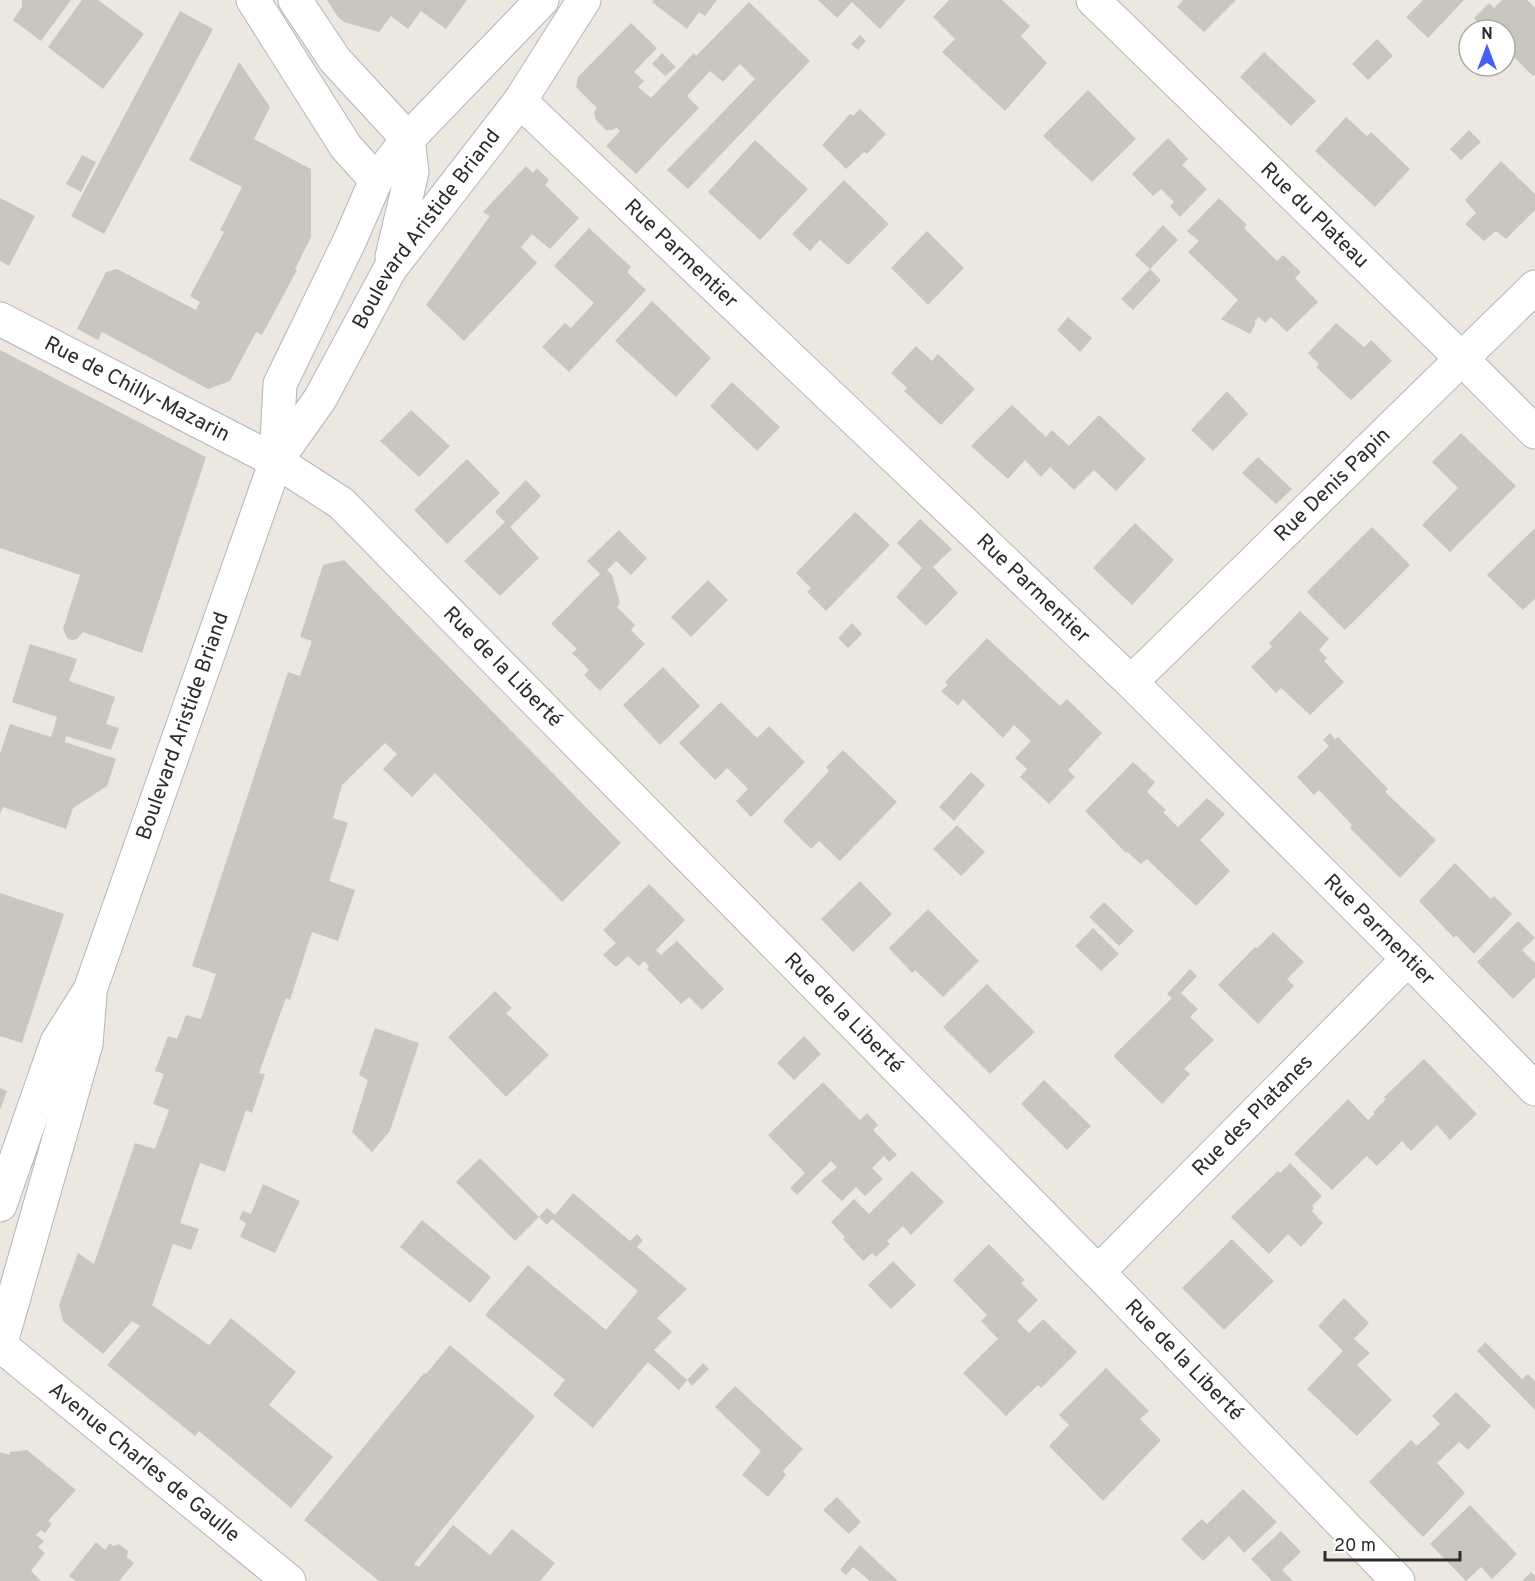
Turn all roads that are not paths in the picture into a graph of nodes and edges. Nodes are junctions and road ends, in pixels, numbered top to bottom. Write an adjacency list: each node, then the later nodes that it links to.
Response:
1 (253, 0): 10 (street)
2 (295, 0): 7 (street)
3 (542, 0): 7 (street, Boulevard Aristide Briand)
4 (584, 0): 6 (street, Boulevard Aristide Briand)
5 (1093, 0): 14 (street, Rue du Plateau)
6 (520, 101): 8 (street, Boulevard Aristide Briand); 17 (street, Rue Parmentier)
7 (408, 139): 9 (street); 10 (street, Boulevard Aristide Briand)
8 (479, 153): 9 (street); 11 (street, Boulevard Aristide Briand)
9 (412, 172): 10 (street); 11 (street)
10 (376, 180): 16 (street, Boulevard Aristide Briand)
11 (390, 269): 16 (street, Boulevard Aristide Briand)
12 (1535, 287): 14 (street, Rue Denis Papin)
13 (0, 319): 16 (street, Rue de Chilly-Mazarin)
14 (1462, 358): 15 (street, Rue du Plateau); 17 (street, Rue Denis Papin)
15 (1535, 432)
16 (276, 461): 19 (street, Boulevard Aristide Briand); 22 (street, Rue de la Liberté)
17 (1131, 682): 18 (street, Rue Parmentier)
18 (1408, 959): 20 (street, Rue Parmentier); 22 (street, Rue des Platanes)
19 (90, 990): 21 (street, Boulevard Aristide Briand); 23 (street, Boulevard Aristide Briand)
20 (1535, 1089)
21 (0, 1205)
22 (1098, 1272): 25 (street, Rue de la Liberté)
23 (0, 1346): 24 (street, Avenue Charles de Gaulle)
24 (289, 1581)
25 (1398, 1581)

